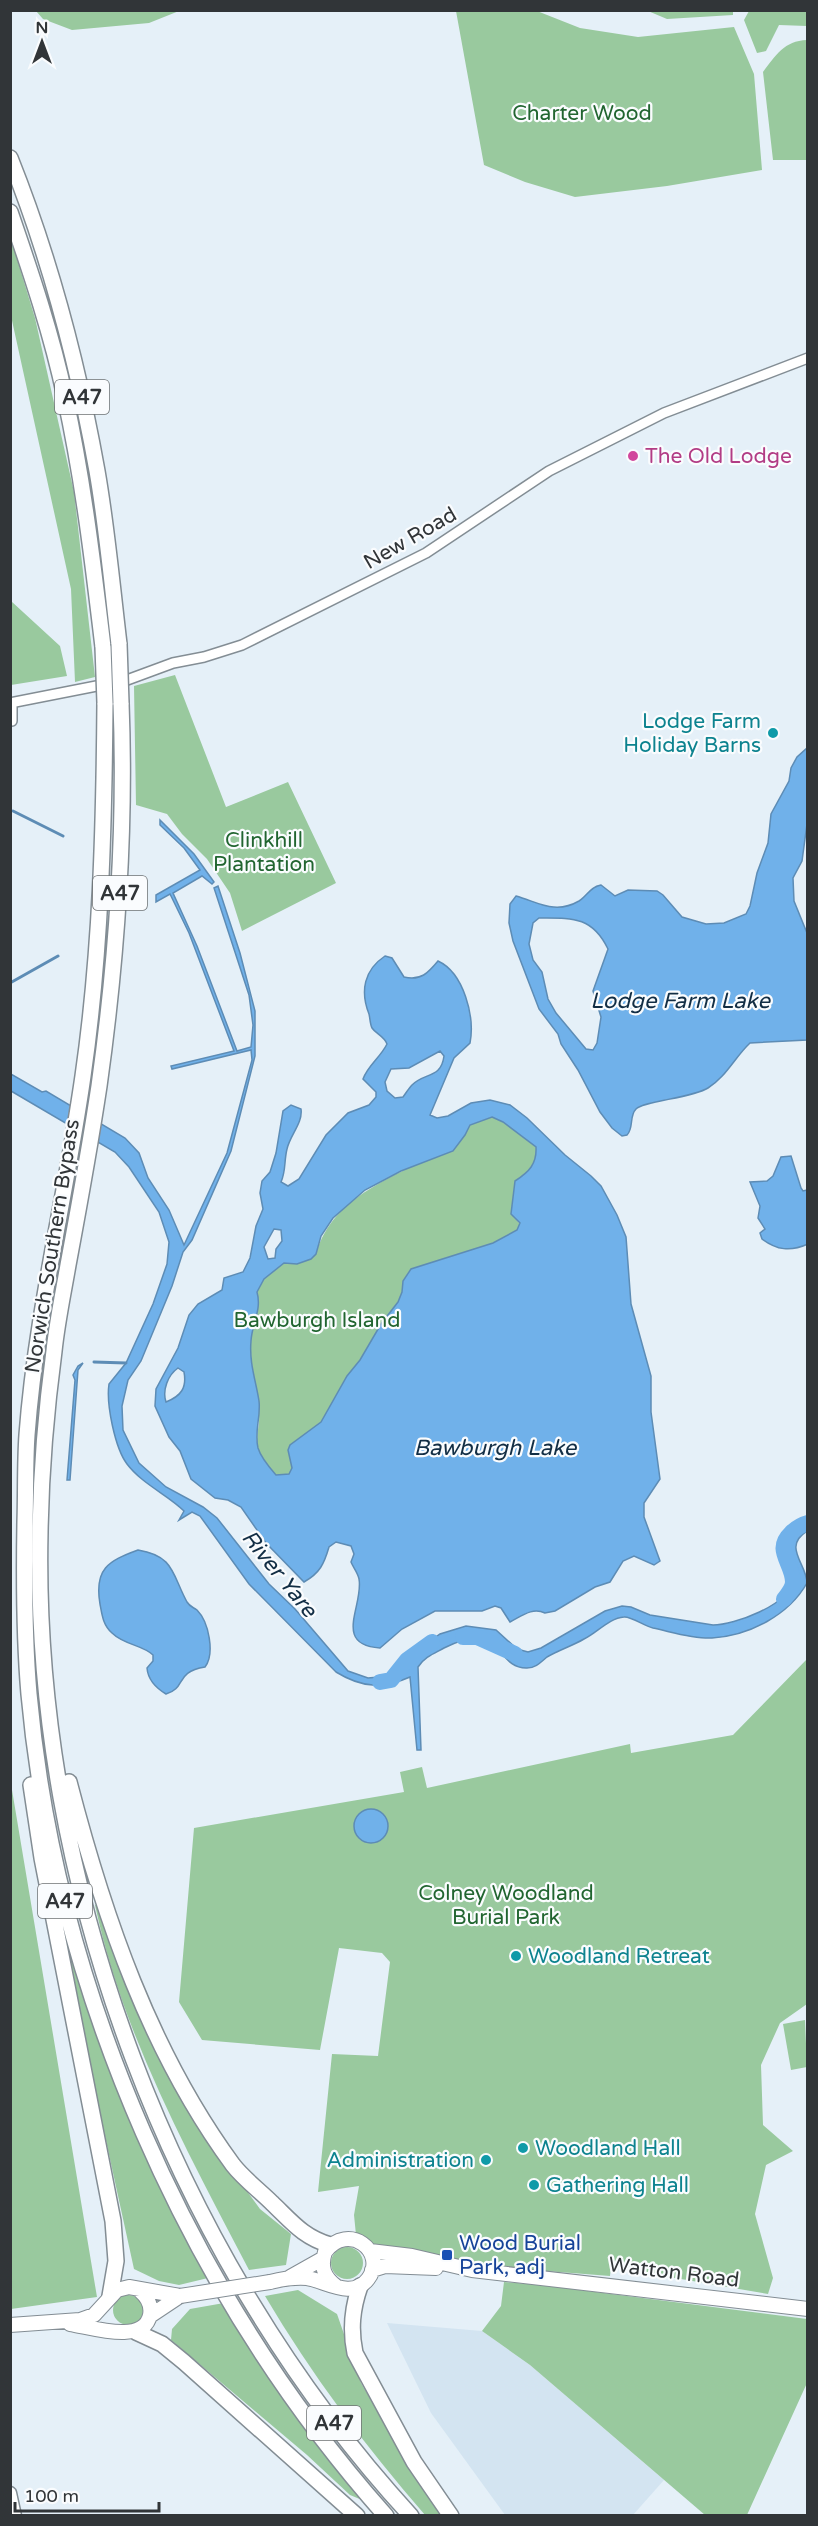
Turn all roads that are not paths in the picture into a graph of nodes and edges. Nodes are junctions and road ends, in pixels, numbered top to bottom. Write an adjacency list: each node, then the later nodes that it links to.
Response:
1 (10, 158): 7 (highway, Norwich Southern Bypass / A47, bridge)
2 (10, 212): 6 (highway, Norwich Southern Bypass / A47, bridge)
3 (807, 358): 4 (street, New Road)
4 (11, 703): 5 (street, New Road)
5 (12, 721)
6 (27, 1436): 18 (highway, A47); 28 (highway, Norwich Southern Bypass / A47)
7 (40, 1535): 8 (highway, A47); 29 (highway, Norwich Southern Bypass / A47)
8 (323, 2243): 9 (main road, Watton Road); 10 (main road)
9 (370, 2251): 11 (main road, Watton Road); 12 (main road)
10 (322, 2259): 13 (main road); 14 (main road)
11 (464, 2269): 12 (main road, Watton Road); 19 (main road, Watton Road)
12 (372, 2270): 15 (main road)
13 (288, 2278): 14 (main road); 17 (main road, bridge)
14 (336, 2286): 15 (main road)
15 (360, 2286): 30 (highway, A47)
16 (140, 2291): 17 (main road); 18 (main road); 20 (main road)
17 (180, 2296): 20 (main road)
18 (108, 2300): 21 (main road); 23 (main road)
19 (807, 2308)
20 (150, 2316): 24 (main road)
21 (58, 2322): 22 (main road); 23 (main road)
22 (10, 2325)
23 (117, 2331): 24 (main road)
24 (136, 2332): 27 (highway, A47)
25 (10, 2493): 26 (street)
26 (15, 2516)
27 (357, 2516)
28 (386, 2516)
29 (411, 2516)
30 (451, 2516)

